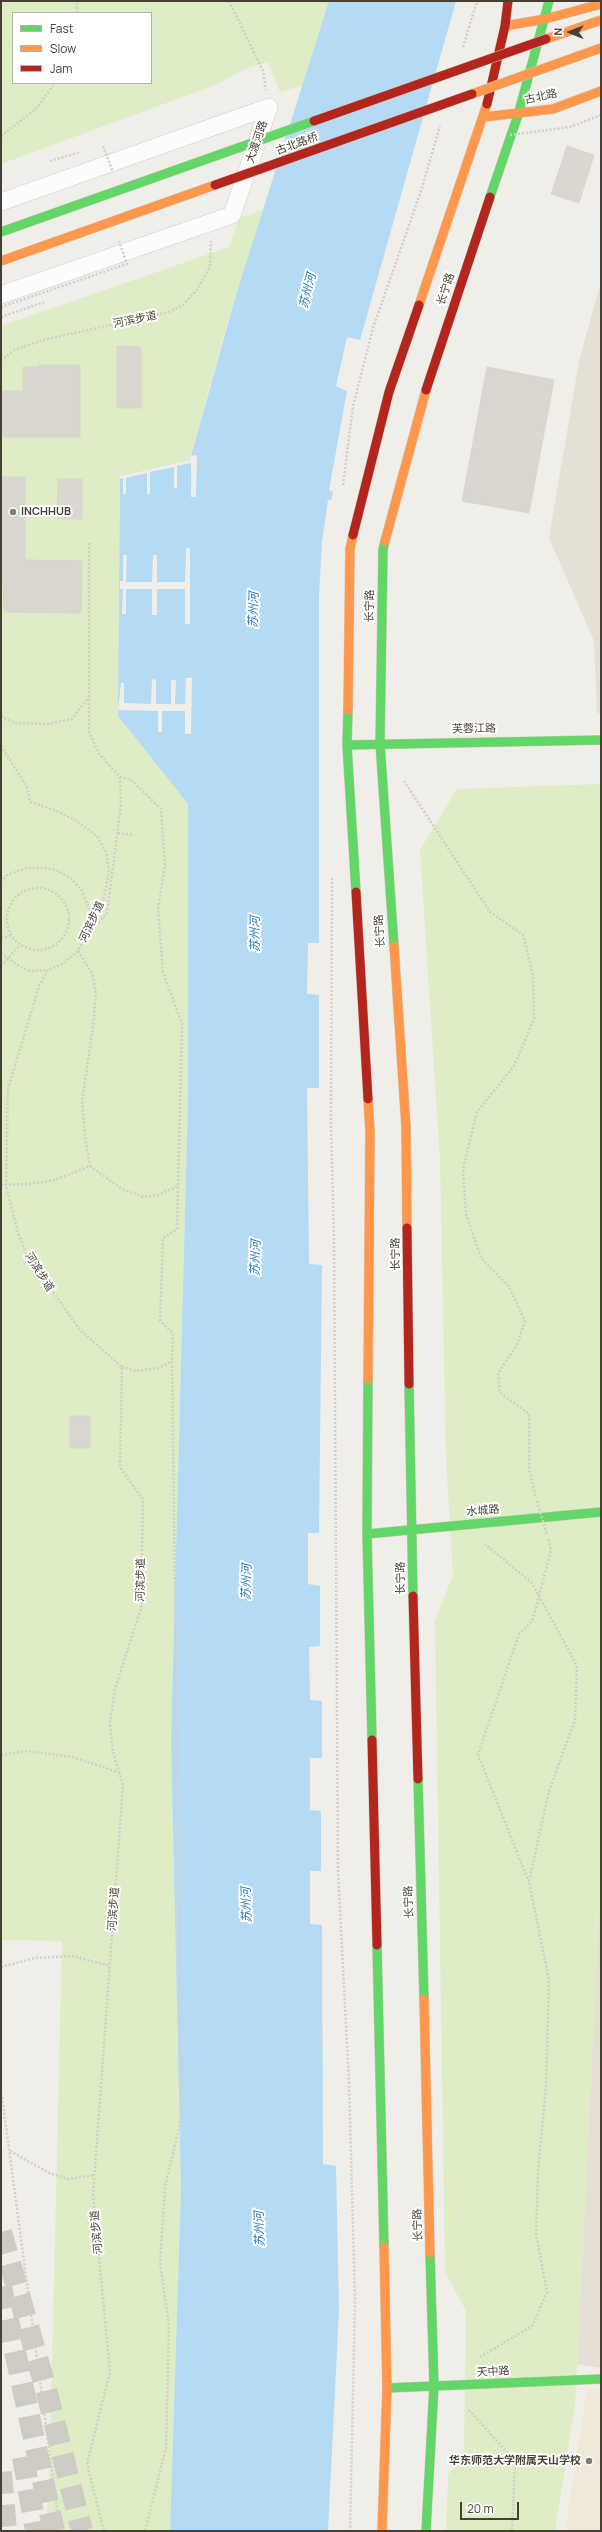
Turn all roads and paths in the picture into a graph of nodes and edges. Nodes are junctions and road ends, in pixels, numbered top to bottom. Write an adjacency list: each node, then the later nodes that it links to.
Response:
1 (77, 1): 6 (path)
2 (229, 1): 13 (path)
3 (508, 1): 9 (main road, 长宁路)
4 (549, 1): 7 (main road, 长宁路)
5 (601, 4): 7 (main road)
6 (77, 12)
7 (545, 19): 9 (main road); 14 (main road, 长宁路)
8 (601, 20): 22 (main road, 古北路桥, bridge)
9 (506, 26): 16 (main road, 长宁路)
10 (601, 48): 24 (main road, 古北路桥, bridge)
11 (54, 84): 18 (path)
12 (601, 91): 14 (main road, 古北路)
13 (269, 106): 23 (street, 大渡河路); 25 (street, 大渡河路)
14 (518, 114): 16 (main road, 古北路); 17 (main road, 长宁路)
15 (601, 115): 17 (path, bridge)
16 (484, 117): 36 (main road, 长宁路)
17 (510, 135): 35 (main road, 长宁路)
18 (1, 136)
19 (95, 148): 22 (path, bridge)
20 (88, 150): 21 (path)
21 (50, 161)
22 (120, 190): 26 (main road, 古北路桥, bridge)
23 (1, 202)
24 (111, 222): 27 (main road, 古北路桥, bridge); 29 (path, bridge)
25 (206, 224): 28 (street, 大渡河路); 30 (path, 河滨步道)
26 (1, 232)
27 (1, 261)
28 (1, 295)
29 (1, 307)
30 (1, 361)
31 (89, 543): 32 (path)
32 (89, 696): 33 (path); 39 (path)
33 (1, 716)
34 (601, 740): 35 (main road, 芙蓉江路)
35 (380, 743): 36 (main road, 芙蓉江路); 60 (main road, 长宁路)
36 (347, 745): 61 (main road, 长宁路)
37 (1, 746): 43 (path, 河滨步道)
38 (401, 776): 64 (path, bridge)
39 (120, 778): 40 (path); 55 (path)
40 (118, 833): 41 (path); 43 (path)
41 (133, 835)
42 (1, 882): 43 (path)
43 (88, 932): 47 (path, 河滨步道)
44 (11, 935): 45 (path); 46 (path); 46 (path)
45 (1, 938)
46 (20, 945): 49 (path)
47 (78, 952): 51 (path, 河滨步道); 52 (path)
48 (1, 953): 49 (path)
49 (8, 960): 50 (path); 51 (path)
50 (1, 966)
51 (48, 970): 54 (path, 河滨步道)
52 (90, 1166): 54 (path); 55 (path)
53 (1, 1185): 54 (path)
54 (6, 1185): 57 (path, 河滨步道)
55 (178, 1186): 56 (path)
56 (172, 1361): 57 (path); 77 (path)
57 (122, 1367): 63 (path, 河滨步道)
58 (601, 1512): 59 (main road, 水城路)
59 (462, 1525): 60 (main road, 水城路); 64 (path)
60 (411, 1530): 61 (main road, 水城路); 72 (main road, 长宁路)
61 (367, 1534): 73 (main road, 长宁路)
62 (1, 1755): 63 (path)
63 (120, 1773): 65 (path, 河滨步道)
64 (529, 1882): 70 (path)
65 (110, 1966): 66 (path); 69 (path, 河滨步道)
66 (1, 1967)
67 (1, 2089): 68 (path)
68 (9, 2151): 69 (path); 75 (path)
69 (95, 2175): 76 (path, 河滨步道)
70 (480, 2357)
71 (601, 2379): 72 (main road, 天中路)
72 (434, 2386): 73 (main road, 天中路); 79 (main road, 长宁路)
73 (387, 2388): 78 (main road, 长宁路)
74 (469, 2410): 80 (path)
75 (60, 2531)
76 (104, 2531)
77 (145, 2531)
78 (382, 2531)
79 (426, 2531)
80 (512, 2531)

